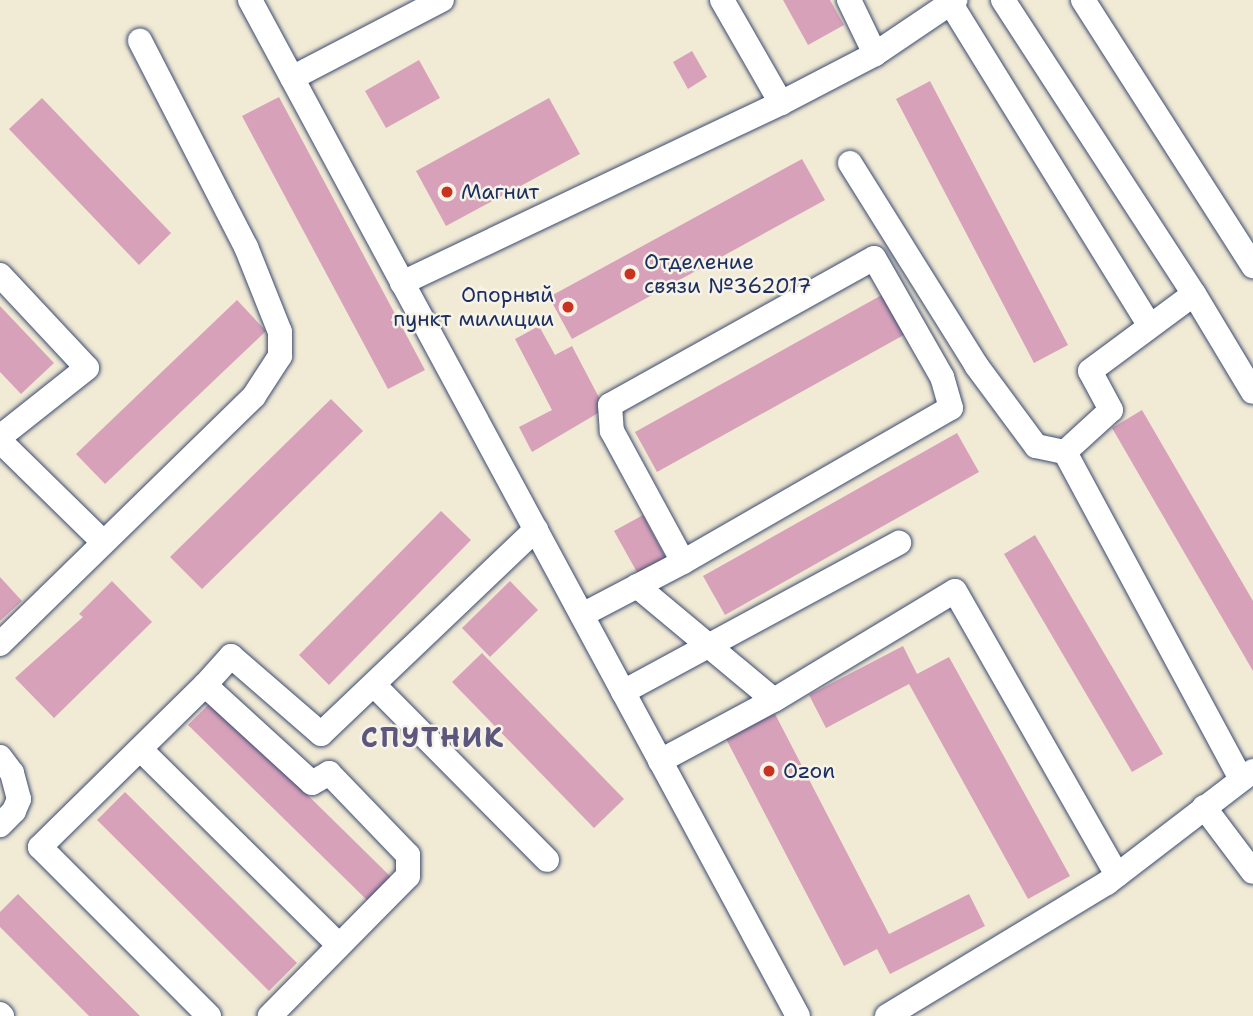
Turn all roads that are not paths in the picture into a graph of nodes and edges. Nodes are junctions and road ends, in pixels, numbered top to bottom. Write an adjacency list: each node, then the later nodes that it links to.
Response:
1 (250, 0): 10 (street)
2 (442, 0): 10 (street)
3 (722, 0): 11 (street)
4 (849, 0): 9 (street)
5 (1003, 0): 16 (street)
6 (1083, 0): 13 (street)
7 (953, 2): 9 (street); 17 (street)
8 (140, 41): 22 (street)
9 (875, 54): 11 (street)
10 (292, 78): 15 (street)
11 (781, 103): 15 (street)
12 (850, 163): 20 (street)
13 (1253, 266)
14 (0, 275): 19 (street)
15 (402, 283): 21 (street)
16 (1194, 295): 17 (street); 18 (street)
17 (1149, 325): 20 (street)
18 (1253, 392)
19 (0, 439): 22 (street)
20 (1065, 452): 36 (street)
21 (536, 529): 26 (street); 30 (street)
22 (103, 542): 27 (street)
23 (899, 542): 28 (street)
24 (683, 562): 24 (street); 25 (street)
25 (637, 586): 26 (street); 28 (street)
26 (582, 615): 31 (street)
27 (0, 644)
28 (709, 646): 31 (street); 32 (street)
29 (205, 685): 30 (street); 33 (street); 42 (street)
30 (373, 685): 39 (street)
31 (623, 692): 35 (street)
32 (774, 700): 35 (street); 41 (street)
33 (141, 750): 42 (street); 43 (street)
34 (0, 757): 38 (street)
35 (660, 761): 45 (street)
36 (1247, 775): 37 (street)
37 (1204, 807): 40 (street); 41 (street)
38 (0, 825)
39 (547, 860)
40 (1253, 872)
41 (1117, 875): 46 (street)
42 (339, 945): 44 (street)
43 (209, 1016)
44 (270, 1016)
45 (798, 1016)
46 (887, 1016)

